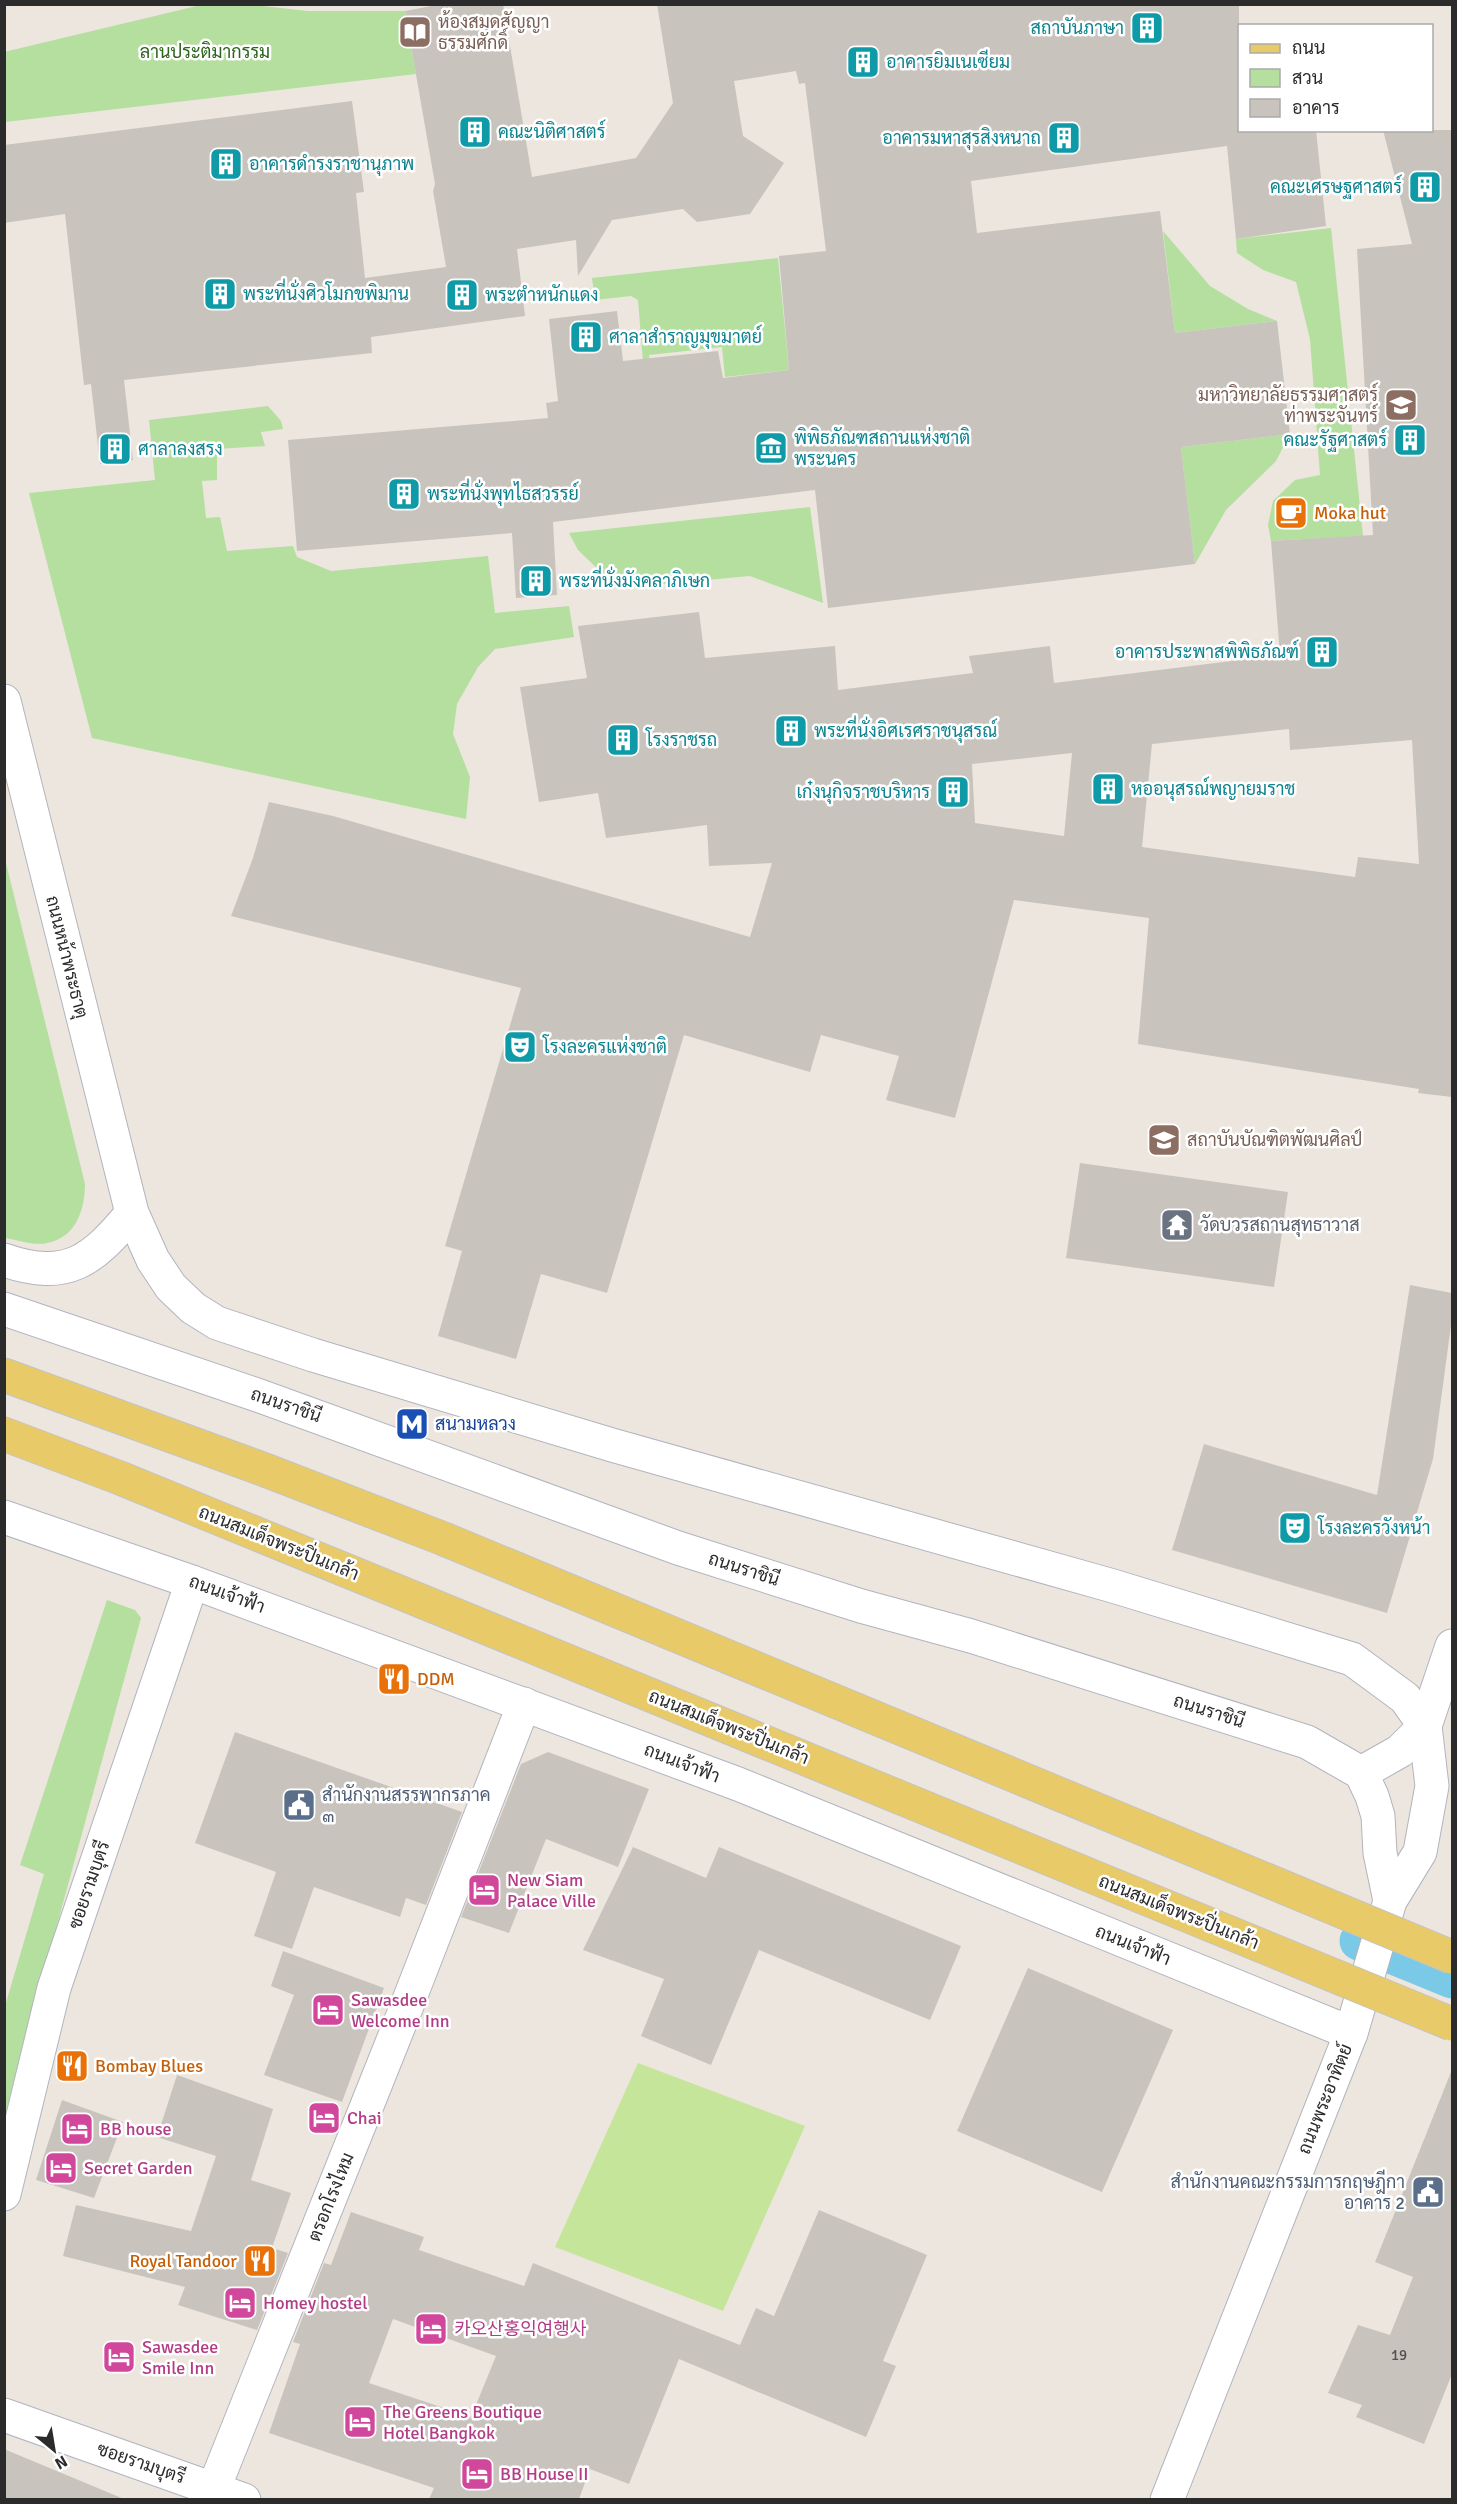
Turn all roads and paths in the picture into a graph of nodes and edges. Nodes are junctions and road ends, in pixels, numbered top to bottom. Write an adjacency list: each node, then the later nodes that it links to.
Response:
1 (4, 702): 2 (street, ถนนหน้าพระธาตุ)
2 (132, 1213): 3 (street); 11 (street, ถนนพระอาทิตย์)
3 (4, 1260)
4 (4, 1310): 12 (street, ถนนราชินี)
5 (4, 1375): 14 (main road, bridge)
6 (4, 1434): 15 (main road, ถนนสมเด็จพระปิ่นเกล้า, bridge)
7 (4, 1517): 8 (street, ถนนเจ้าฟ้า)
8 (192, 1582): 10 (street, ถนนเจ้าฟ้า); 17 (street, ซอยรามบุตรี)
9 (1452, 1646): 11 (street, ถนนพระอาทิตย์)
10 (524, 1704): 16 (street, ถนนเจ้าฟ้า); 19 (street, ตรอกโรงไหม)
11 (1425, 1726): 12 (street); 13 (street, ถนนพระอาทิตย์)
12 (1361, 1773): 13 (street)
13 (1387, 1912): 16 (street, ถนนพระอาทิตย์, bridge)
14 (1452, 1957)
15 (1452, 2024)
16 (1351, 2034): 20 (street, ถนนพระอาทิตย์)
17 (4, 2194)
18 (4, 2415): 19 (street, ซอยรามบุตรี)
19 (229, 2494)
20 (1167, 2499)

